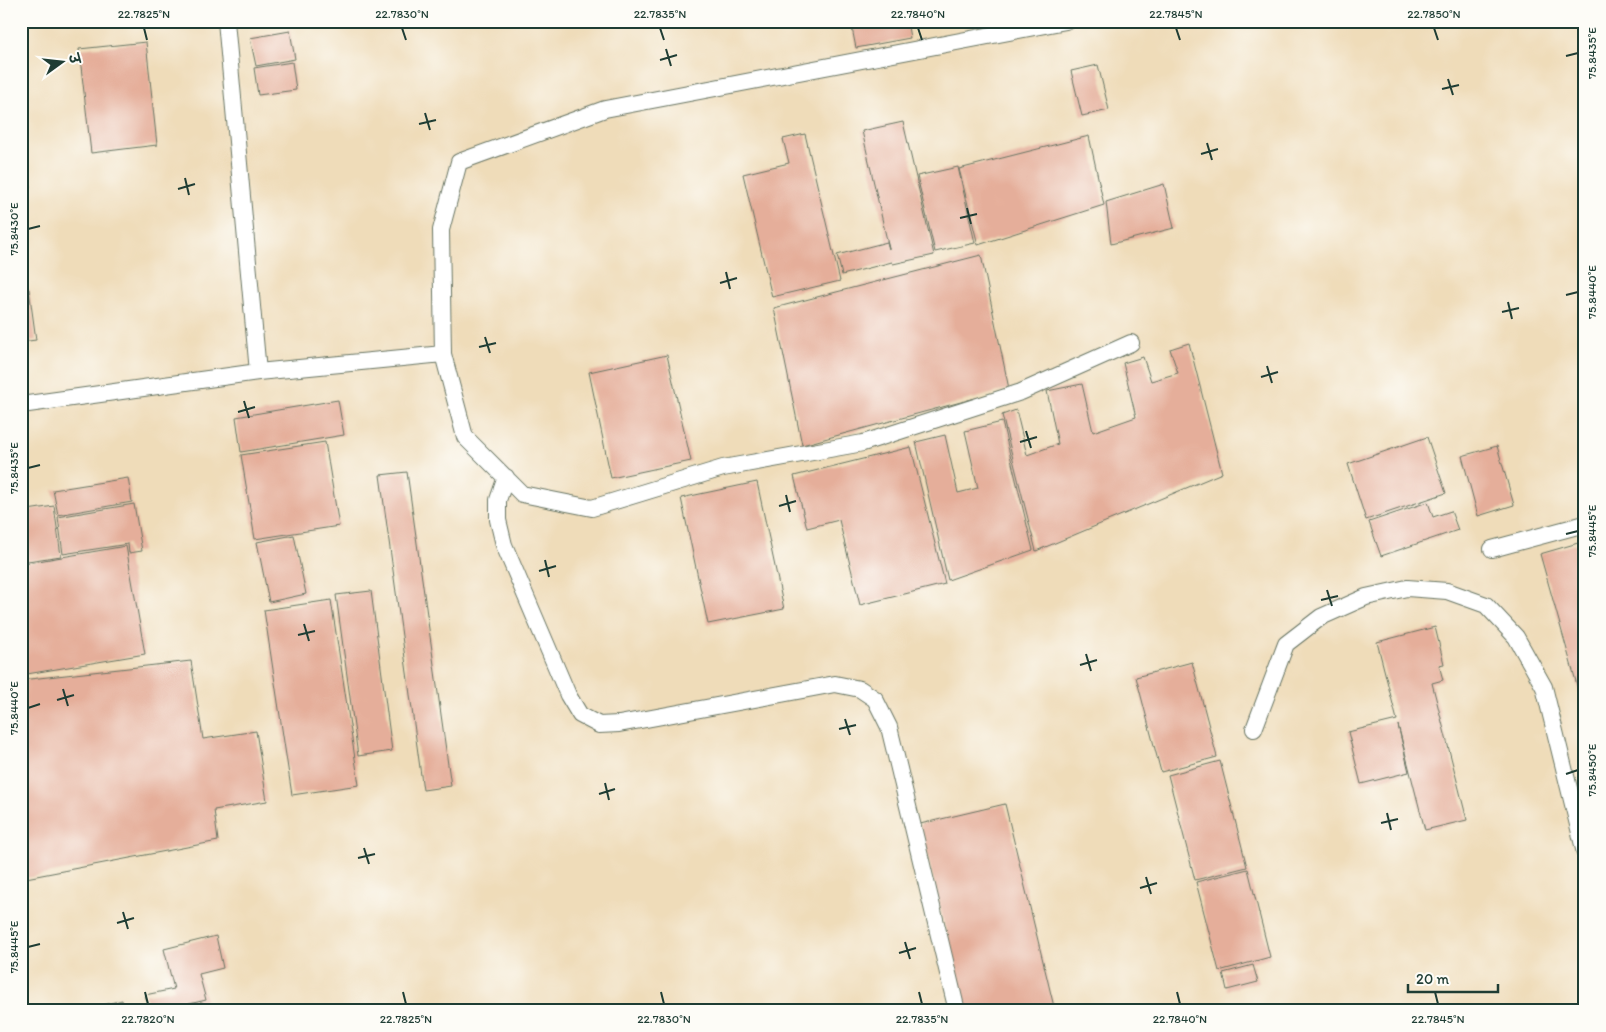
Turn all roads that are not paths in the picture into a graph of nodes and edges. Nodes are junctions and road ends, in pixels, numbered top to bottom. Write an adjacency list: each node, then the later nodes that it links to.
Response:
1 (226, 21): 5 (lane)
2 (1066, 21): 4 (lane)
3 (1131, 343): 7 (lane)
4 (443, 354): 5 (lane); 7 (lane)
5 (258, 372): 6 (lane)
6 (21, 405)
7 (506, 477): 12 (lane)
8 (1585, 524): 9 (lane)
9 (1492, 549)
10 (1254, 729): 11 (lane)
11 (1585, 853)
12 (957, 1011)

